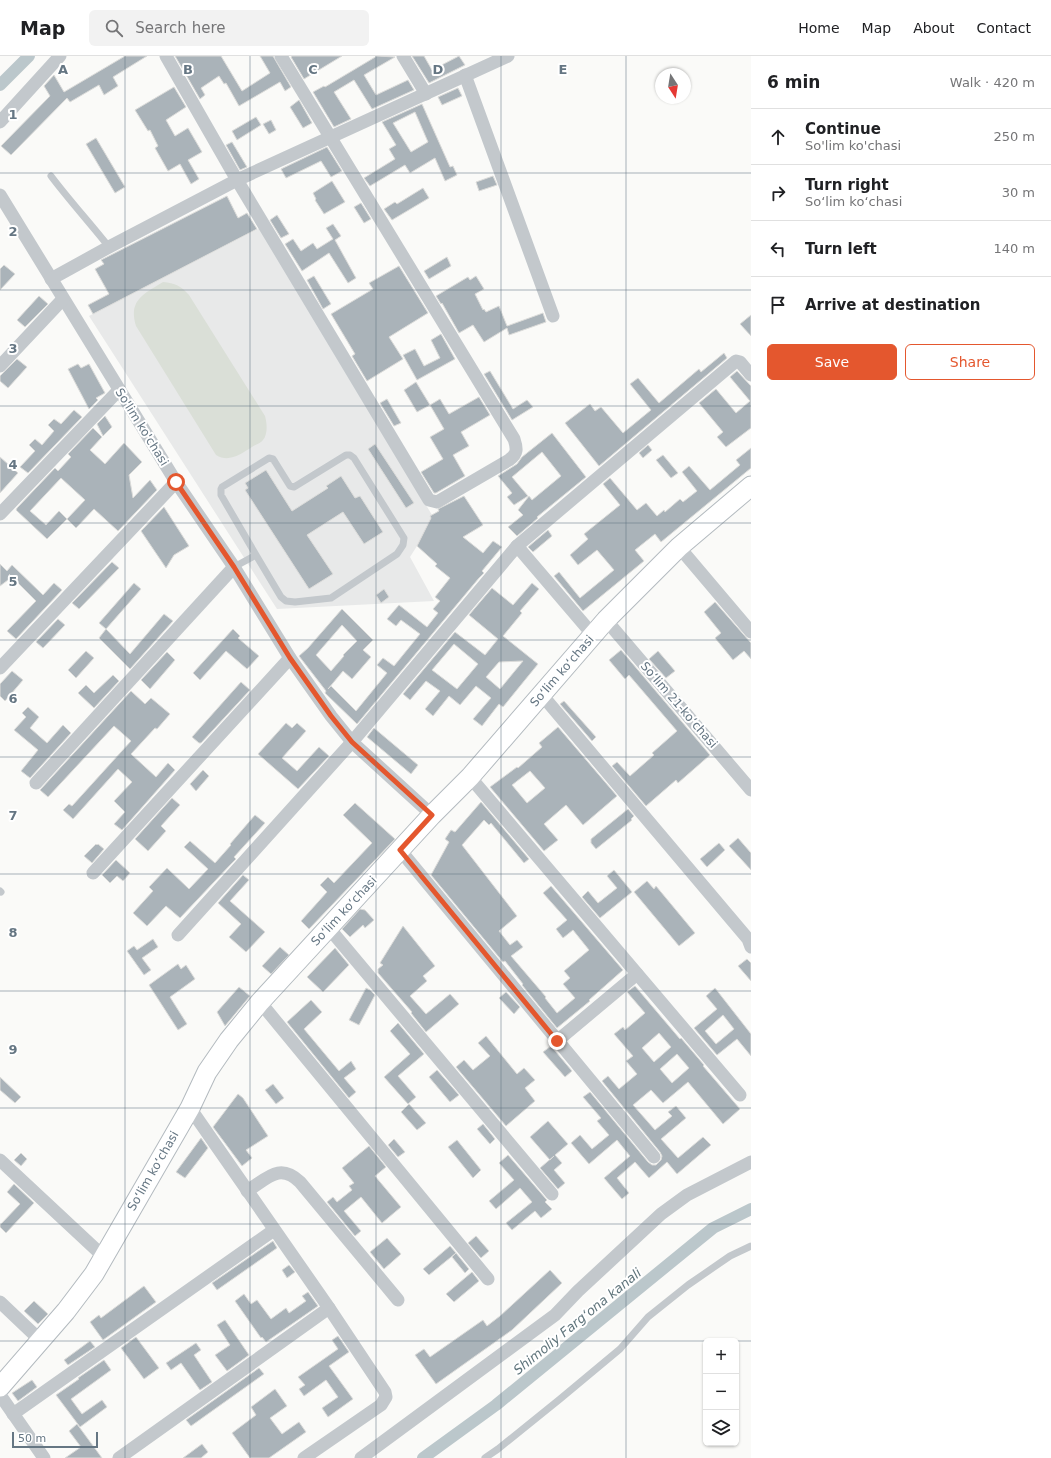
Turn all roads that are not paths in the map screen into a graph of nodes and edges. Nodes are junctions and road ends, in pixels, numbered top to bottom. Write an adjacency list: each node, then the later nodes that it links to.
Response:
1 (60, 56): 8 (street)
2 (166, 56): 11 (street)
3 (281, 56): 9 (street)
4 (403, 56): 7 (street)
5 (508, 56): 6 (street)
6 (465, 75): 7 (street); 16 (street)
7 (426, 94): 9 (street)
8 (0, 122)
9 (330, 138): 11 (street); 11 (street)
10 (51, 176): 13 (lane)
11 (237, 180): 13 (street)
12 (0, 195): 14 (street, So'lim ko'chasi)
13 (109, 247): 14 (street)
14 (51, 279): 15 (street, So'lim ko'chasi)
15 (63, 299): 17 (street); 19 (street, So'lim ko'chasi)
16 (553, 316)
17 (0, 366)
18 (751, 375): 23 (street)
19 (119, 390): 20 (street, So'lim ko'chasi); 22 (street)
20 (176, 482): 26 (street, So'lim ko'chasi); 31 (street)
21 (751, 486): 24 (street, Soʻlim koʻchasi)
22 (0, 514)
23 (517, 546): 29 (street); 33 (street)
24 (679, 547): 27 (street, Soʻlim koʻchasi); 28 (street)
25 (256, 555): 25 (lane); 26 (lane)
26 (234, 567): 30 (street, So'lim ko'chasi); 35 (street)
27 (606, 620): 29 (street, Soʻlim koʻchasi); 36 (street, Soʻlim 21-koʻchasi)
28 (751, 632)
29 (593, 635): 32 (street, Soʻlim koʻchasi)
30 (290, 658): 33 (street, So'lim ko'chasi); 39 (street)
31 (0, 668)
32 (542, 695): 34 (street, Soʻlim koʻchasi); 42 (street)
33 (352, 742): 37 (street, So'lim ko'chasi); 41 (street)
34 (470, 777): 37 (street, Soʻlim koʻchasi); 43 (street)
35 (36, 783)
36 (751, 790)
37 (432, 815): 38 (street, Soʻlim koʻchasi)
38 (400, 850): 40 (street, Soʻlim koʻchasi); 45 (street)
39 (93, 873)
40 (328, 928): 44 (street, Soʻlim koʻchasi); 52 (street)
41 (178, 935)
42 (751, 947)
43 (637, 974): 45 (street); 46 (street)
44 (260, 1002): 47 (street, Soʻlim koʻchasi); 56 (street)
45 (557, 1041): 48 (street)
46 (740, 1095)
47 (190, 1108): 51 (street); 55 (street, Soʻlim koʻchasi)
48 (654, 1157)
49 (0, 1160): 55 (street)
50 (751, 1162): 67 (street)
51 (247, 1191): 53 (street); 57 (street)
52 (552, 1194)
53 (274, 1230): 59 (street); 63 (street)
54 (751, 1246): 68 (lane)
55 (104, 1257): 60 (street, Soʻlim koʻchasi)
56 (488, 1279)
57 (398, 1300)
58 (0, 1302): 60 (street)
59 (329, 1308): 65 (street); 66 (street)
60 (40, 1340): 61 (street, Soʻlim koʻchasi)
61 (0, 1387)
62 (0, 1395): 63 (street)
63 (13, 1414): 64 (street)
64 (44, 1458)
65 (119, 1458)
66 (304, 1458)
67 (361, 1458)
68 (485, 1458)

